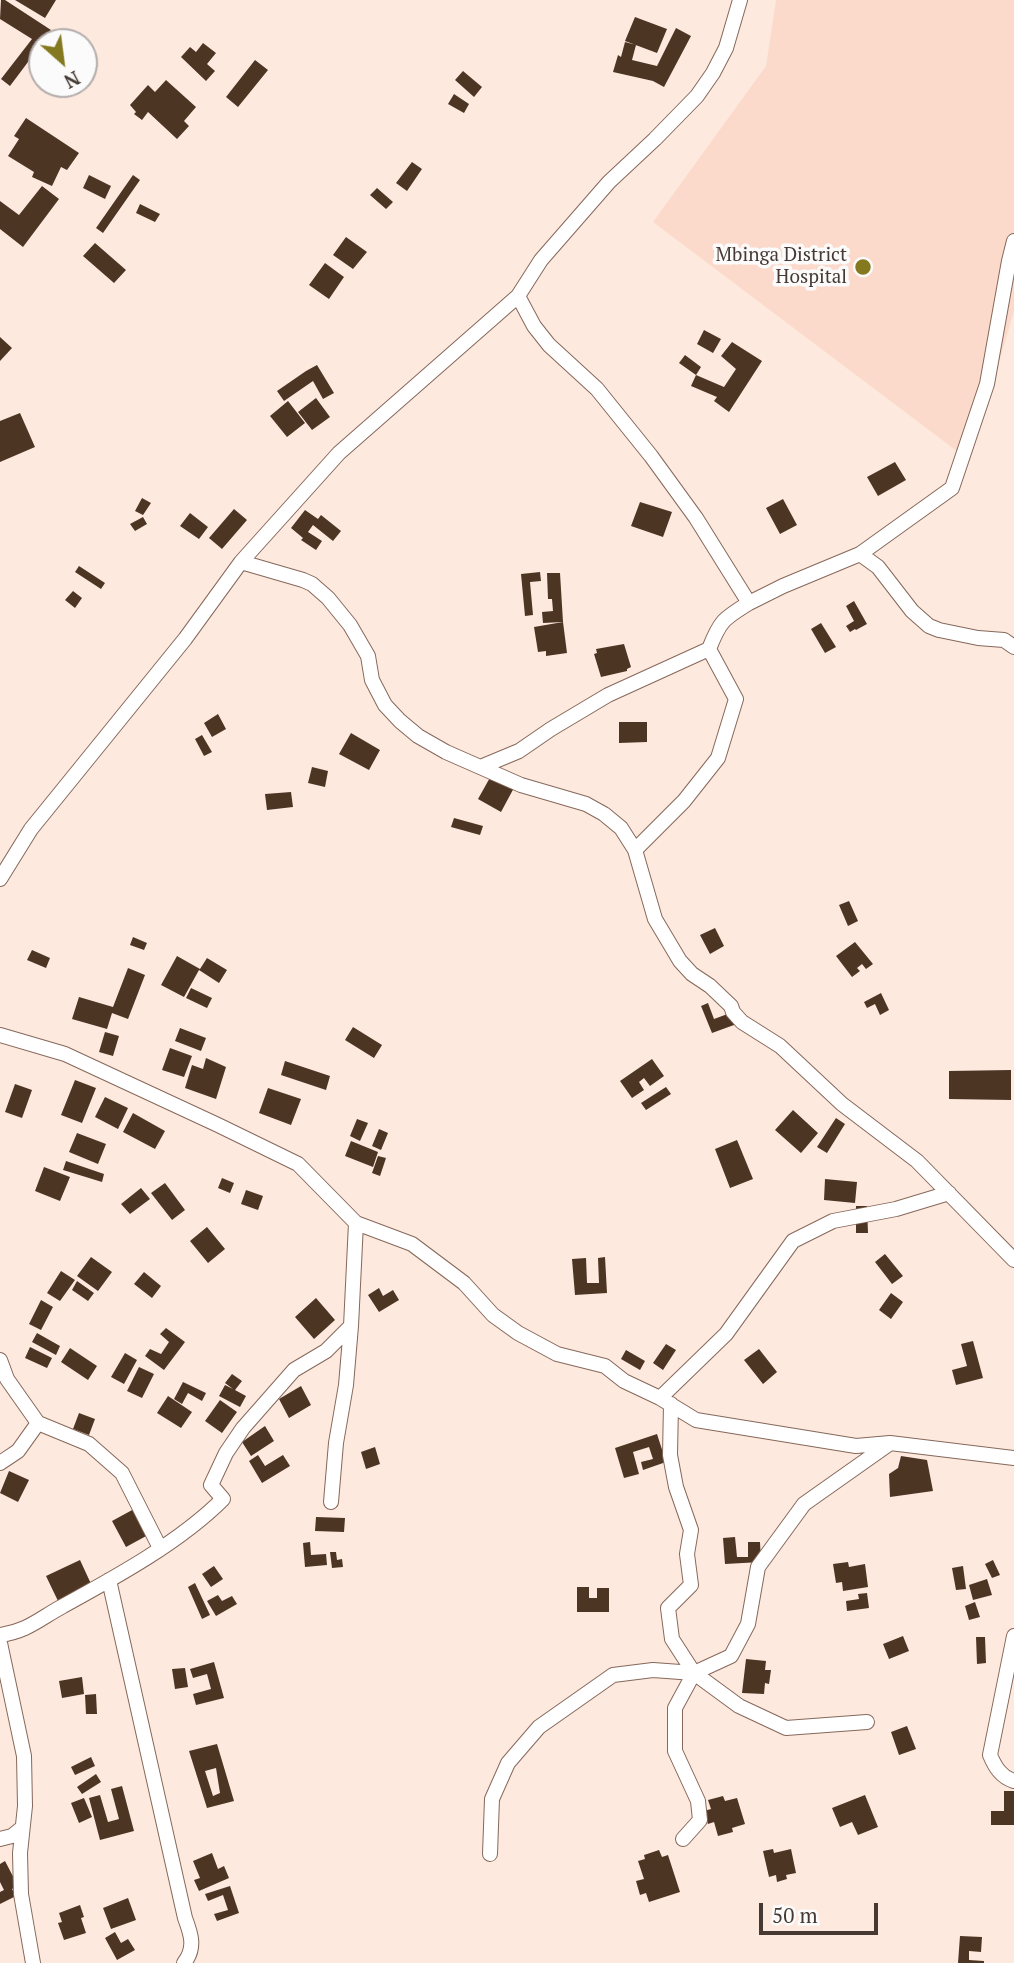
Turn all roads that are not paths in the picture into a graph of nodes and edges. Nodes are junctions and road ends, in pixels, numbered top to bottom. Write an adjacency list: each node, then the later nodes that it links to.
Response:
1 (740, 0): 3 (street)
2 (1014, 241): 4 (street)
3 (518, 296): 5 (street); 6 (street)
4 (860, 554): 6 (street); 7 (street)
5 (241, 562): 9 (street); 11 (street)
6 (749, 603): 8 (street)
7 (1014, 647)
8 (709, 649): 9 (street); 10 (street)
9 (483, 766): 10 (street)
10 (635, 850): 13 (street)
11 (0, 878)
12 (0, 1035): 14 (street)
13 (949, 1193): 15 (street); 18 (street)
14 (356, 1223): 16 (street); 18 (street)
15 (1014, 1259)
16 (351, 1326): 25 (street); 26 (street)
17 (0, 1360): 19 (street)
18 (665, 1401): 20 (street); 31 (street)
19 (38, 1423): 22 (street); 26 (street)
20 (890, 1443): 23 (street); 31 (street)
21 (0, 1448): 22 (street)
22 (18, 1451): 24 (street)
23 (1014, 1458)
24 (0, 1463)
25 (331, 1502)
26 (160, 1548): 27 (street)
27 (109, 1580): 28 (street); 39 (street)
28 (0, 1635)
29 (1014, 1636): 33 (street)
30 (0, 1643): 34 (street)
31 (694, 1673): 32 (street); 36 (street); 37 (street)
32 (867, 1723)
33 (1014, 1781)
34 (22, 1828): 35 (street); 38 (street)
35 (0, 1839)
36 (683, 1839)
37 (490, 1854)
38 (33, 1963)
39 (184, 1963)

